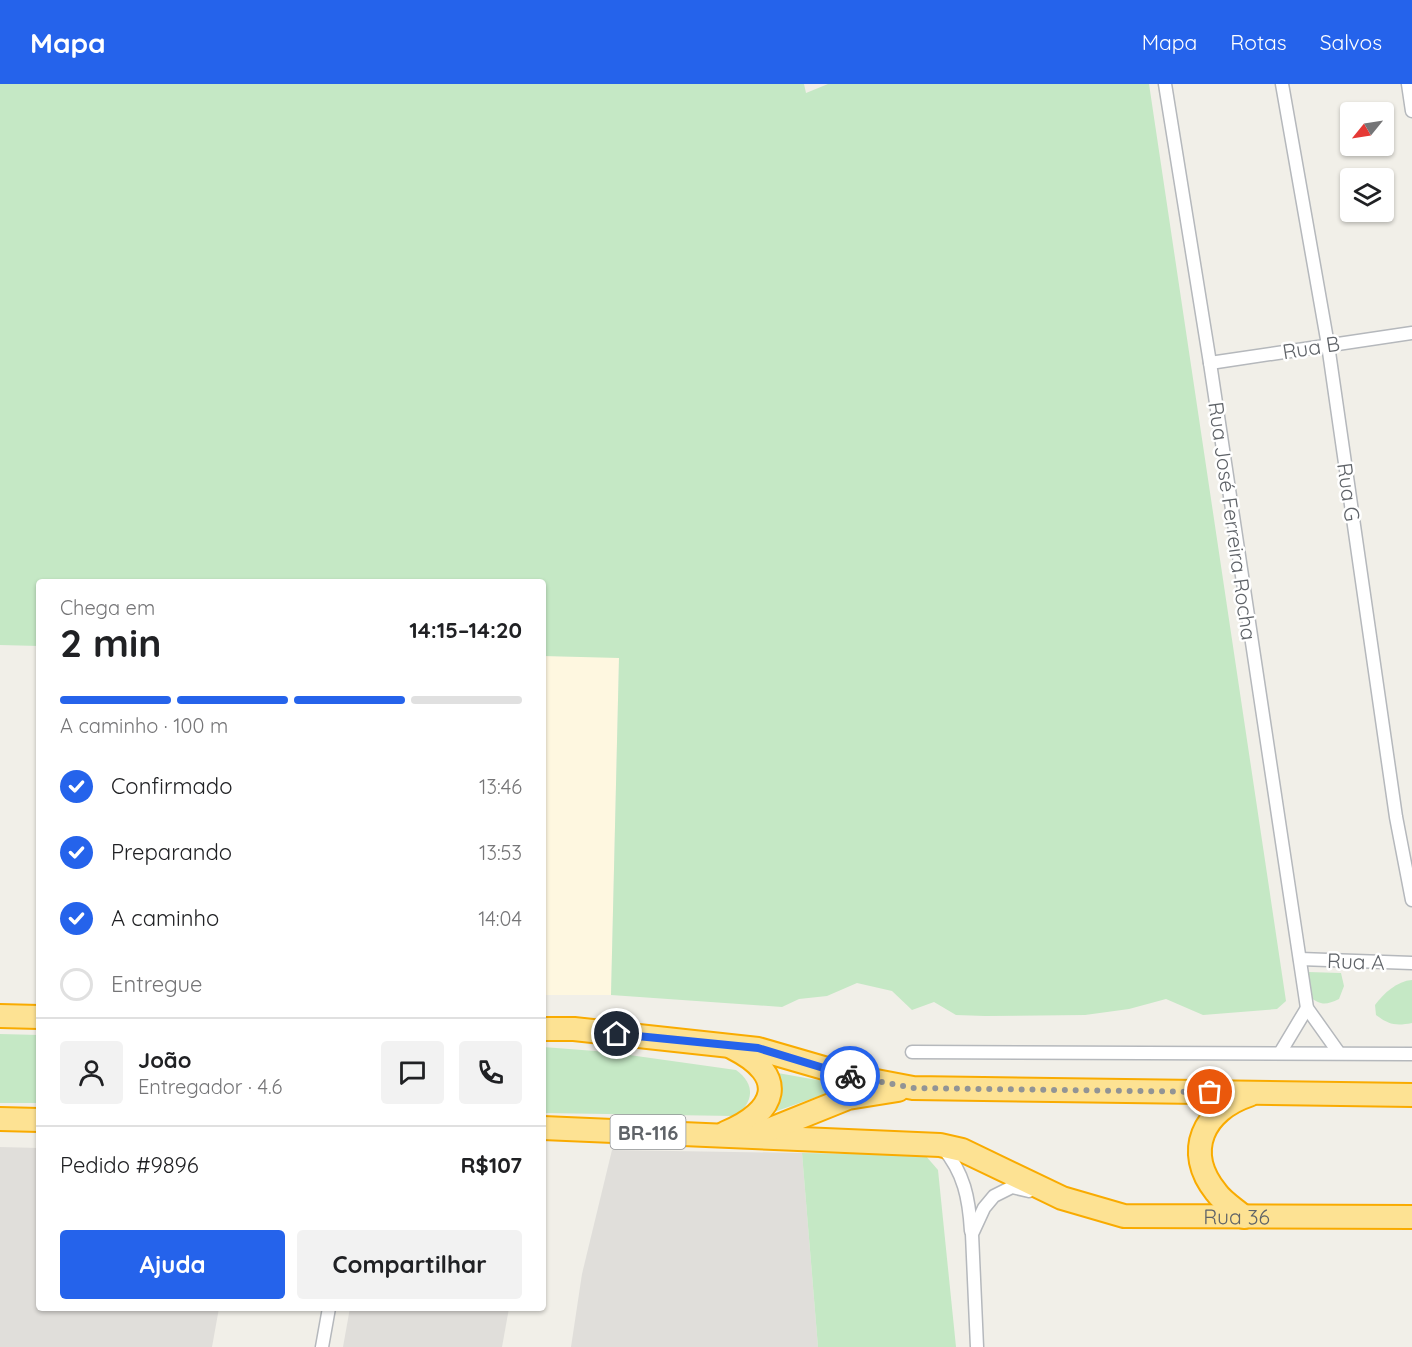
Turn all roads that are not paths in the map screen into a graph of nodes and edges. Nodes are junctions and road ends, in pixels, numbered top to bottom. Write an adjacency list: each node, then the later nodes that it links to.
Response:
1 (1165, 84): 7 (street, Rua José Ferreira Rocha)
2 (1282, 84): 6 (street, Rua G)
3 (1408, 84): 4 (street)
4 (1412, 111)
5 (1412, 333): 6 (street, Rua B)
6 (1328, 345): 7 (street, Rua B); 8 (street, Rua G)
7 (1210, 363): 9 (street, Rua José Ferreira Rocha)
8 (1412, 900)
9 (1300, 959): 10 (street, Rua A); 11 (street, Rua José Ferreira Rocha)
10 (1412, 963)
11 (1307, 1008): 17 (street); 18 (street)
12 (0, 1016): 13 (highway)
13 (36, 1017)
14 (546, 1029): 15 (highway, BR-116)
15 (725, 1044): 20 (highway, BR-116); 26 (highway)
16 (912, 1052): 17 (street)
17 (1280, 1053): 18 (street)
18 (1339, 1053): 19 (street)
19 (1412, 1054)
20 (913, 1088): 21 (highway, BR-116); 27 (highway, BR-116)
21 (1256, 1092): 22 (highway, BR-116); 30 (highway)
22 (1412, 1095)
23 (0, 1119): 24 (highway)
24 (36, 1120)
25 (546, 1128): 26 (highway, BR-116)
26 (720, 1134): 27 (highway, BR-116)
27 (754, 1136): 28 (highway, Rua 36)
28 (940, 1145): 29 (highway, Rua 36); 32 (street)
29 (1062, 1198): 30 (highway, Rua 36); 32 (street)
30 (1244, 1217): 31 (highway, Rua 36)
31 (1412, 1217)
32 (972, 1234): 35 (street)
33 (328, 1311): 34 (street)
34 (322, 1347)
35 (977, 1347)

